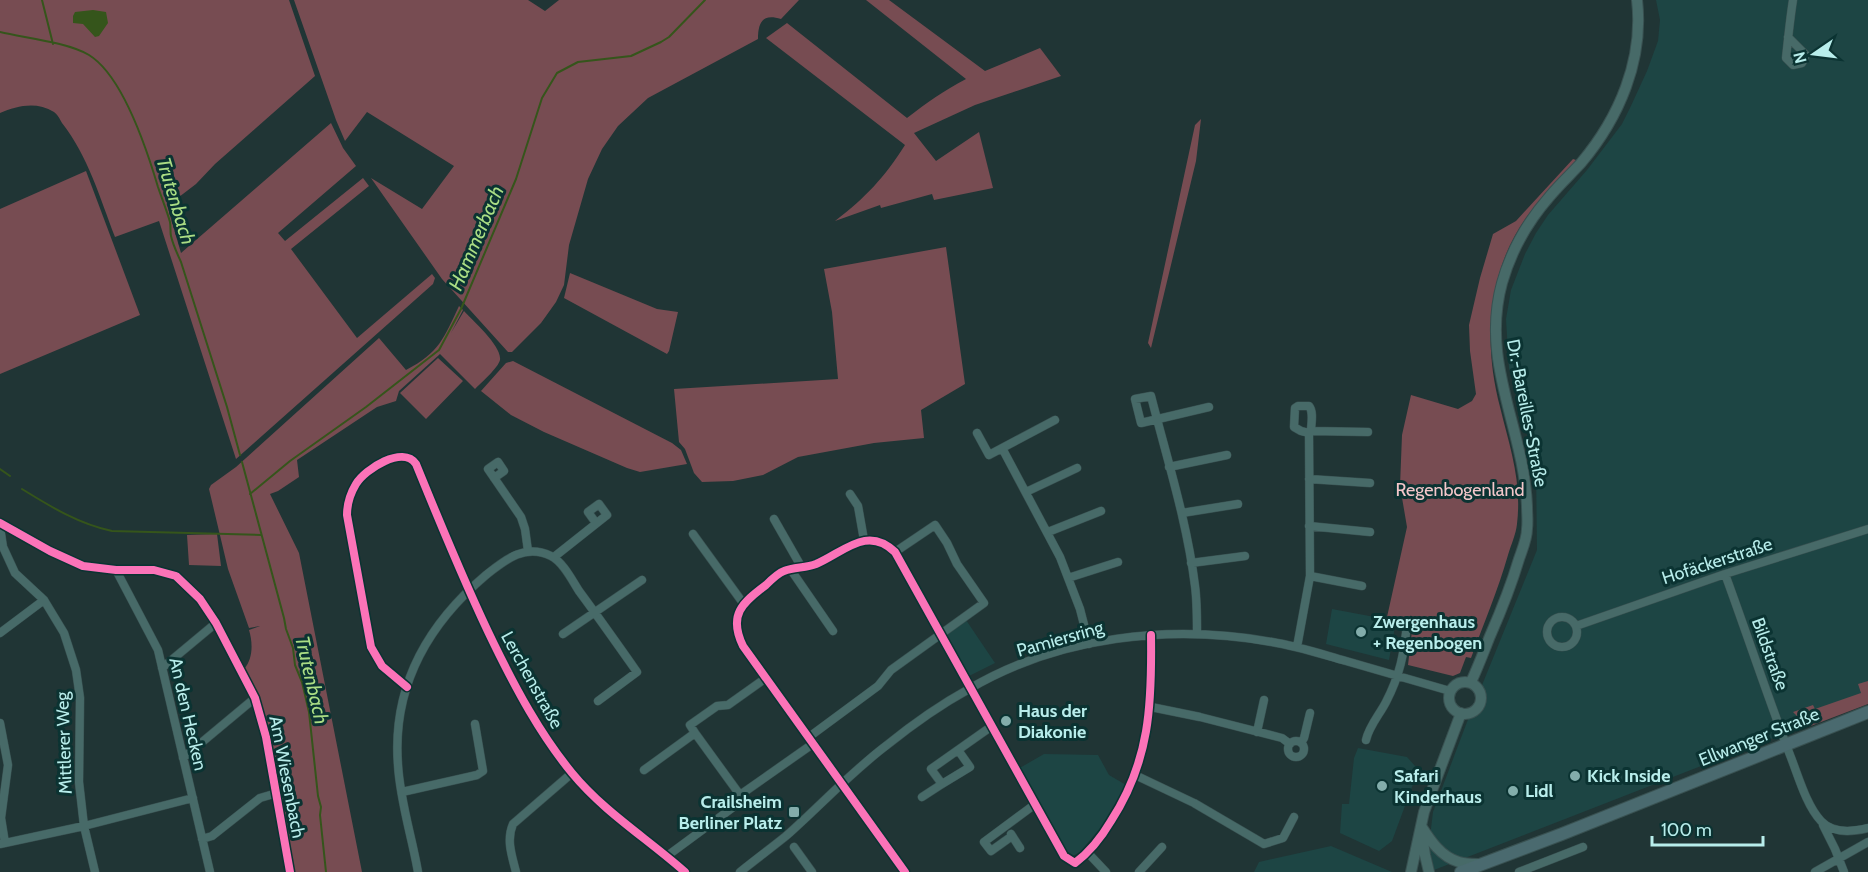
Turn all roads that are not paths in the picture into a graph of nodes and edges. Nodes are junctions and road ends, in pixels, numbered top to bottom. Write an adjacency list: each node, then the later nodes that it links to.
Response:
1 (1637, 0): 62 (main road, Dr.-Bareilles-Straße)
2 (1793, 0): 3 (street)
3 (1788, 37)
4 (1209, 407): 6 (street)
5 (1055, 420): 9 (street)
6 (1157, 420): 6 (street); 11 (street)
7 (1368, 432): 14 (street)
8 (977, 433): 9 (street)
9 (1002, 448): 16 (street)
10 (1227, 454): 11 (street)
11 (1169, 467): 20 (street)
12 (1077, 468): 16 (street)
13 (494, 478): 30 (street)
14 (1309, 479): 15 (street); 24 (street)
15 (1370, 483)
16 (1026, 492): 26 (street)
17 (850, 494): 29 (street)
18 (1238, 504): 20 (street)
19 (1101, 511): 26 (street)
20 (1182, 513): 35 (street)
21 (774, 519): 36 (street)
22 (596, 523): 33 (street)
23 (0, 525): 37 (street, Am Wiesenbach); 45 (street, Mittlerer Weg)
24 (1310, 526): 27 (street); 40 (street)
25 (1868, 529): 39 (street, Hofäckerstraße)
26 (1048, 532): 41 (street)
27 (1370, 532)
28 (693, 534): 46 (street)
29 (864, 540): 31 (street); 36 (street)
30 (528, 551): 33 (street); 44 (street)
31 (895, 552): 55 (street); 55 (street)
32 (1245, 556): 35 (street)
33 (554, 558): 47 (street)
34 (1118, 562): 41 (street)
35 (1191, 563): 53 (street)
36 (801, 568): 38 (street)
37 (116, 570): 48 (street, Am Wiesenbach); 59 (street, An den Hecken)
38 (791, 570): 46 (street); 51 (street)
39 (1725, 574): 50 (street, Hofäckerstraße); 82 (street, Bildstraße)
40 (1310, 576): 43 (street); 58 (street)
41 (1068, 578): 57 (street)
42 (642, 580): 47 (street)
43 (1362, 586)
44 (469, 592): 63 (street); 63 (street, Lerchenstraße); 86 (street, Lerchenstraße)
45 (44, 600): 52 (street); 98 (street, Mittlerer Weg)
46 (743, 603): 61 (street)
47 (595, 612): 54 (street); 68 (street)
48 (216, 623): 59 (street); 66 (street, Am Wiesenbach)
49 (1407, 624): 60 (street)
50 (1576, 626): 50 (street)
51 (833, 631)
52 (0, 633)
53 (1197, 633): 56 (street, Pamiersring); 58 (street, Pamiersring)
54 (563, 634)
55 (940, 634): 64 (street); 78 (street)
56 (1151, 635): 57 (street, Pamiersring); 69 (street)
57 (1089, 644): 64 (street, Pamiersring)
58 (1297, 647): 60 (street, Pamiersring)
59 (162, 668): 84 (street, An den Hecken)
60 (1398, 676): 65 (street, Pamiersring); 79 (street)
61 (766, 678): 77 (street); 78 (street)
62 (1471, 682): 65 (main road); 72 (main road)
63 (407, 687): 90 (street)
64 (970, 688): 75 (street); 88 (street, Pamiersring)
65 (1450, 691): 72 (main road)
66 (255, 698): 84 (street); 91 (street, Am Wiesenbach)
67 (1264, 700): 76 (street)
68 (597, 701)
69 (1151, 707): 76 (street); 87 (street)
70 (1868, 712): 82 (main road, Ellwanger Straße)
71 (1310, 713): 80 (street)
72 (1461, 713): 100 (main road)
73 (0, 723): 105 (street)
74 (474, 724): 90 (street)
75 (992, 726): 83 (street); 95 (street)
76 (1257, 732): 81 (street)
77 (695, 733): 85 (street); 92 (street)
78 (812, 740): 88 (street); 92 (street)
79 (1366, 740)
80 (1301, 743): 81 (street); 81 (street)
81 (1290, 744)
82 (1786, 745): 97 (street, Bildstraße); 115 (main road, Ellwanger Straße)
83 (958, 750): 89 (street); 89 (street)
84 (183, 758): 94 (street, An den Hecken)
85 (644, 770)
86 (572, 774): 112 (street, Lerchenstraße); 120 (street)
87 (1135, 775): 96 (street); 111 (street)
88 (843, 784): 122 (street, Pamiersring); 124 (street)
89 (942, 784): 93 (street)
90 (402, 792): 119 (street)
91 (277, 793): 103 (street); 118 (street, Am Wiesenbach)
92 (740, 795): 112 (street)
93 (922, 797)
94 (193, 798): 98 (street); 103 (street, An den Hecken)
95 (1034, 805): 99 (street); 114 (street)
96 (1294, 817)
97 (1821, 821): 101 (street); 113 (street, Bildstraße)
98 (84, 826): 105 (street); 116 (street, Mittlerer Weg)
99 (1005, 826): 102 (street); 102 (street)
100 (1421, 826): 106 (main road); 115 (main road); 130 (main road)
101 (1868, 828)
102 (1012, 836): 110 (street)
103 (202, 839): 117 (street, An den Hecken)
104 (1868, 842): 113 (street)
105 (2, 844)
106 (1417, 845): 128 (main road); 129 (main road)
107 (1162, 847): 127 (street)
108 (1583, 847): 132 (street)
109 (794, 848): 123 (street)
110 (1020, 848)
111 (1088, 853): 114 (street); 126 (street)
112 (667, 856): 121 (street, Lerchenstraße)
113 (1838, 858): 133 (street); 134 (street, Bildstraße)
114 (1075, 863): 125 (street)
115 (1478, 864): 131 (main road, Ellwanger Straße)
116 (95, 872)
117 (210, 872)
118 (290, 872)
119 (418, 872)
120 (516, 872)
121 (685, 872)
122 (740, 872)
123 (812, 872)
124 (905, 872)
125 (1075, 872)
126 (1106, 872)
127 (1138, 872)
128 (1411, 872)
129 (1419, 872)
130 (1429, 872)
131 (1461, 872)
132 (1519, 872)
133 (1815, 872)
134 (1844, 872)

